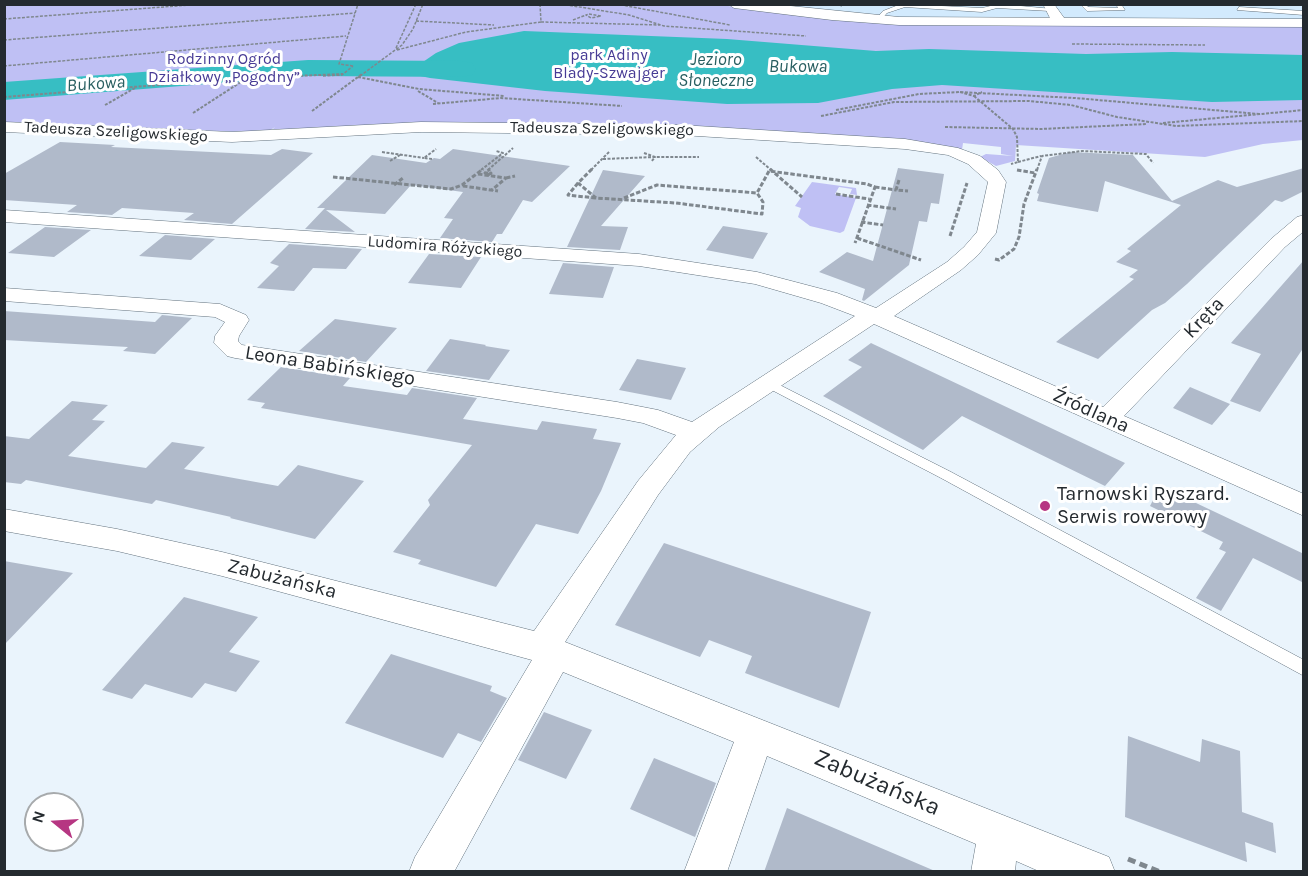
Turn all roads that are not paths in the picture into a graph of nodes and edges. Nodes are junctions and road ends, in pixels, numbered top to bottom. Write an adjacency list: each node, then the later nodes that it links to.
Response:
1 (734, 4): 10 (main road)
2 (834, 4): 3 (lane)
3 (842, 4)
4 (939, 4): 9 (lane)
5 (983, 4): 9 (lane)
6 (1082, 4): 13 (lane)
7 (1118, 4): 13 (lane)
8 (906, 5): 9 (lane); 15 (lane)
9 (995, 6): 11 (lane)
10 (773, 7): 15 (main road)
11 (1049, 7): 16 (street)
12 (1239, 9): 14 (lane)
13 (1113, 10): 17 (lane)
14 (1304, 12)
15 (878, 20): 16 (main road)
16 (1061, 22): 17 (main road)
17 (1131, 23): 18 (main road)
18 (1304, 23)
19 (4, 127): 23 (street, Tadeusza Szeligowskiego)
20 (4, 216): 23 (street, Ludomira Różyckiego)
21 (1304, 221): 25 (street, Kręta)
22 (4, 294): 26 (street, Leona Babińskiego)
23 (875, 316): 24 (street); 25 (street, Źródlana)
24 (768, 383): 26 (street); 30 (lane)
25 (1107, 418): 27 (street, Źródlana)
26 (695, 432): 29 (street)
27 (1304, 506)
28 (4, 520): 29 (street, Zabużańska)
29 (549, 651): 31 (street, Zabużańska); 33 (street)
30 (1304, 669)
31 (756, 733): 32 (street, Zabużańska); 34 (street)
32 (995, 852): 35 (street, Zabużańska)
33 (430, 872)
34 (705, 872)
35 (1094, 872)

